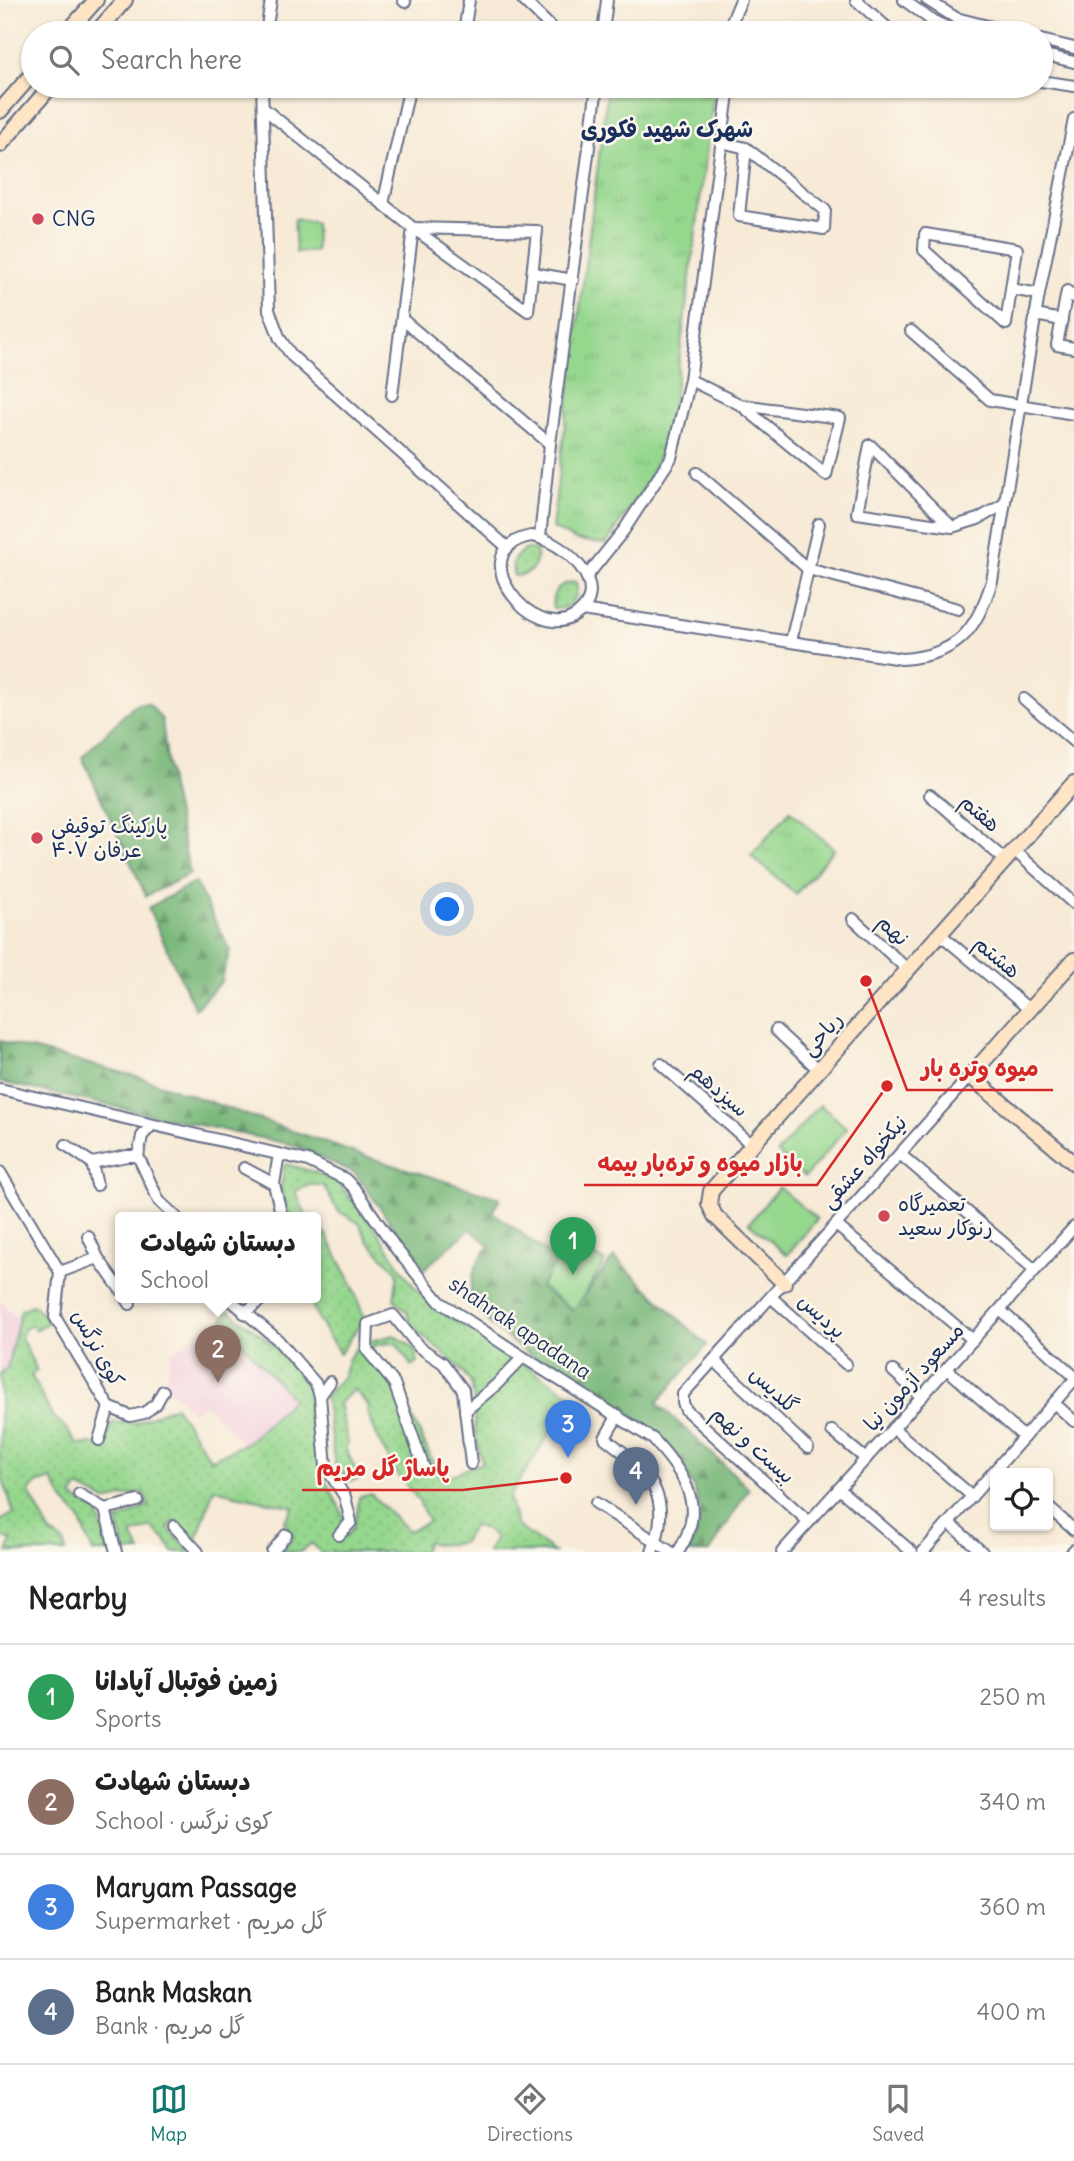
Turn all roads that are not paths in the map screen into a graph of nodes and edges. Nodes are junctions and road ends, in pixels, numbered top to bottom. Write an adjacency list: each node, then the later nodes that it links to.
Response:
1 (96, 0): 11 (street)
2 (125, 0): 12 (street)
3 (271, 0): 13 (street)
4 (469, 0): 14 (street)
5 (523, 0): 15 (street)
6 (607, 0): 16 (street)
7 (741, 0): 17 (street)
8 (856, 0): 18 (street)
9 (904, 0): 19 (street)
10 (927, 0): 20 (street)
11 (78, 21)
12 (107, 21)
13 (268, 21)
14 (466, 21)
15 (545, 21)
16 (604, 21)
17 (732, 21)
18 (880, 21)
19 (932, 21)
20 (968, 21)
21 (1053, 43): 22 (street)
22 (1074, 48)
23 (1053, 57): 24 (street)
24 (1074, 62)
25 (1053, 83): 26 (street)
26 (1074, 86)
27 (21, 87): 34 (street)
28 (41, 98): 37 (street)
29 (262, 98): 33 (street)
30 (407, 98): 39 (street)
31 (596, 98): 42 (street)
32 (727, 98): 36 (street)
33 (262, 108): 39 (street); 62 (street)
34 (0, 111)
35 (1074, 119): 44 (street)
36 (721, 142): 38 (street); 51 (street)
37 (0, 145)
38 (746, 148): 38 (street)
39 (383, 204): 40 (street)
40 (413, 228): 41 (street); 41 (street); 47 (street)
41 (533, 273): 42 (street)
42 (573, 280): 56 (street)
43 (1011, 289): 43 (street); 44 (street)
44 (1039, 294): 46 (street)
45 (1074, 297): 48 (street)
46 (1035, 315): 48 (street); 53 (street)
47 (401, 319): 52 (street); 56 (street)
48 (1062, 320): 50 (street)
49 (911, 331): 53 (street)
50 (1074, 348)
51 (690, 380): 54 (street); 64 (street)
52 (392, 395)
53 (1020, 404): 55 (street); 58 (street)
54 (741, 405): 54 (street)
55 (1074, 414)
56 (550, 444): 61 (street)
57 (697, 473): 63 (street)
58 (1004, 504): 60 (street); 67 (street)
59 (819, 524): 63 (street)
60 (952, 527): 60 (street)
61 (540, 537): 62 (street); 64 (street)
62 (508, 548): 66 (street)
63 (808, 569): 65 (street); 67 (street)
64 (587, 576): 66 (street)
65 (958, 609)
66 (582, 610): 67 (street)
67 (790, 641)
68 (1024, 699): 69 (street)
69 (1074, 742)
70 (1074, 783): 72 (street, ریاحی)
71 (930, 795): 72 (street, هفتم)
72 (1010, 855): 73 (street, هفتم); 75 (street, ریاحی)
73 (1074, 904)
74 (853, 919): 77 (street, نهم)
75 (940, 934): 77 (street, ریاحی); 78 (street, هشتم)
76 (1074, 960): 78 (street, نیکخواه عشقی)
77 (908, 970): 81 (street, ریاحی)
78 (1030, 1010): 82 (street, نیکخواه عشقی)
79 (776, 1030): 81 (street)
80 (661, 1064): 85 (street, سیزدهم)
81 (819, 1070): 85 (street, ریاحی)
82 (970, 1076): 88 (street, نیکخواه عشقی); 91 (street)
83 (0, 1089): 84 (street, shahrak apadana)
84 (152, 1125): 87 (street, shahrak apadana); 89 (street)
85 (752, 1144): 107 (street, ریاحی)
86 (66, 1145): 90 (street)
87 (279, 1154): 94 (street); 114 (street, shahrak apadana)
88 (900, 1154): 98 (street, نیکخواه عشقی); 104 (street)
89 (138, 1156): 90 (street); 96 (street)
90 (92, 1163): 95 (street)
91 (1074, 1163)
92 (244, 1168): 94 (street)
93 (0, 1172): 105 (street)
94 (274, 1184): 97 (street)
95 (97, 1185)
96 (171, 1212)
97 (281, 1212)
98 (836, 1225): 107 (street, نیکخواه عشقی); 113 (street)
99 (1074, 1227): 101 (street, مسعود آزمون نیا)
100 (88, 1236): 103 (street)
101 (1064, 1238): 102 (street); 104 (street, مسعود آزمون نیا)
102 (1074, 1248)
103 (98, 1258): 105 (street); 106 (street)
104 (1035, 1270): 111 (street, مسعود آزمون نیا)
105 (60, 1272): 126 (street, کوی نرگس)
106 (115, 1282)
107 (784, 1283): 108 (street, نیکخواه عشقی)
108 (771, 1297): 115 (street, نیکخواه عشقی); 116 (street, پردیس)
109 (234, 1303): 112 (street)
110 (257, 1303): 112 (street)
111 (1000, 1310): 113 (street, مسعود آزمون نیا); 119 (street)
112 (244, 1313): 123 (street)
113 (973, 1340): 117 (street, مسعود آزمون نیا)
114 (523, 1357): 127 (street); 128 (street, shahrak apadana)
115 (714, 1360): 122 (street, نیکخواه عشقی); 134 (street, گلدیس)
116 (846, 1363)
117 (947, 1369): 124 (street, مسعود آزمون نیا); 132 (street)
118 (893, 1371): 124 (street)
119 (1074, 1378): 125 (street)
120 (330, 1382): 123 (street)
121 (163, 1391): 126 (street, کوی نرگس)
122 (686, 1392): 147 (street, بیست و نهم)
123 (320, 1395): 152 (street)
124 (922, 1397): 130 (street, مسعود آزمون نیا)
125 (1054, 1403): 129 (street); 132 (street)
126 (109, 1407): 133 (street)
127 (466, 1411): 136 (street); 138 (street)
128 (618, 1416): 153 (street); 159 (street, shahrak apadana)
129 (1074, 1421)
130 (893, 1429): 135 (street, مسعود آزمون نیا); 142 (street)
131 (832, 1431): 135 (street)
132 (1024, 1437): 137 (street)
133 (99, 1440)
134 (808, 1448)
135 (866, 1459): 140 (street, مسعود آزمون نیا)
136 (471, 1464)
137 (1000, 1465): 139 (street); 142 (street)
138 (424, 1468)
139 (1003, 1468)
140 (839, 1489): 147 (street, مسعود آزمون نیا); 160 (street)
141 (79, 1493): 145 (street)
142 (972, 1496): 148 (street)
143 (138, 1501): 145 (street)
144 (596, 1503): 153 (street)
145 (105, 1509): 155 (street)
146 (1053, 1511): 150 (street)
147 (809, 1522): 154 (street, مسعود آزمون نیا)
148 (949, 1523): 161 (street); 162 (street)
149 (174, 1526): 156 (street)
150 (1074, 1530)
151 (286, 1535): 157 (street)
152 (339, 1535)
153 (654, 1547): 158 (street)
154 (785, 1551)
155 (116, 1552)
156 (198, 1552)
157 (272, 1552)
158 (671, 1552)
159 (678, 1552)
160 (912, 1552)
161 (923, 1552)
162 (982, 1552)

